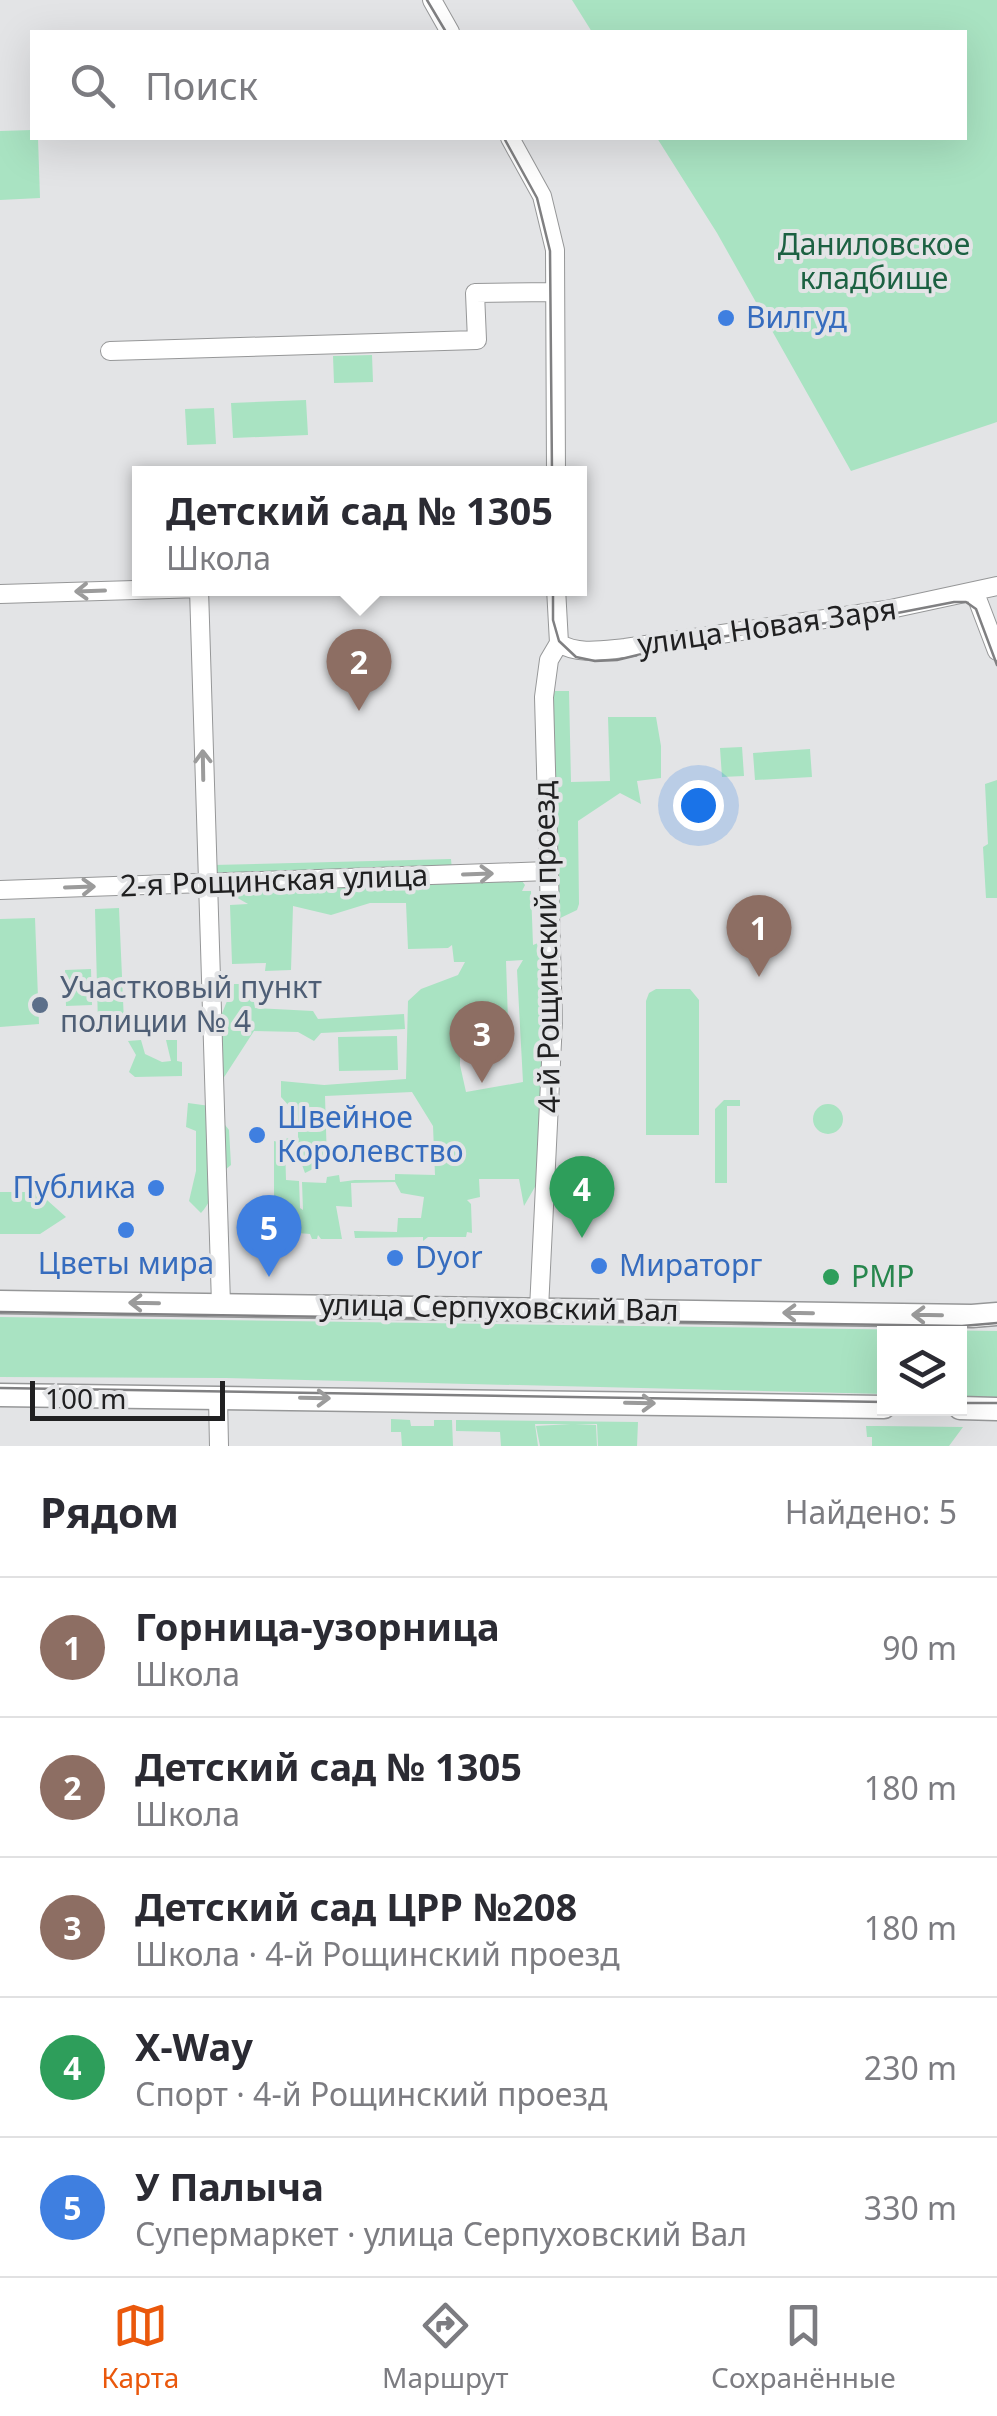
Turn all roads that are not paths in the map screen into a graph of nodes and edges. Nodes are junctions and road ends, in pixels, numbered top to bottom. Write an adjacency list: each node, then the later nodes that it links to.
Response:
1 (432, 0): 2 (street)
2 (449, 30)
3 (511, 140): 4 (street)
4 (556, 292): 5 (street); 6 (street)
5 (110, 351)
6 (556, 466)
7 (997, 586): 9 (street, улица Новая Заря)
8 (132, 590): 10 (street, one-way to 10)
9 (975, 593): 13 (street, улица Новая Заря); 14 (street)
10 (0, 594)
11 (200, 596): 16 (street, one-way to 11)
12 (556, 596): 13 (street, 4-й Рощинский проезд)
13 (559, 642): 15 (street, 4-й Рощинский проезд)
14 (997, 651)
15 (548, 871): 16 (street, 2-я Рощинская улица, one-way to 15); 20 (street, 4-й Рощинский проезд)
16 (207, 884): 17 (street, 2-я Рощинская улица, one-way to 16); 19 (street)
17 (0, 890)
18 (0, 1302): 19 (main road, улица Серпуховский Вал, one-way to 18)
19 (221, 1304): 20 (main road, улица Серпуховский Вал)
20 (540, 1309): 21 (main road, улица Серпуховский Вал, one-way to 20)
21 (994, 1315)
22 (0, 1395): 23 (main road)
23 (218, 1397): 24 (main road, one-way to 24); 27 (street)
24 (877, 1407)
25 (967, 1408): 26 (main road)
26 (997, 1409)
27 (219, 1446)

